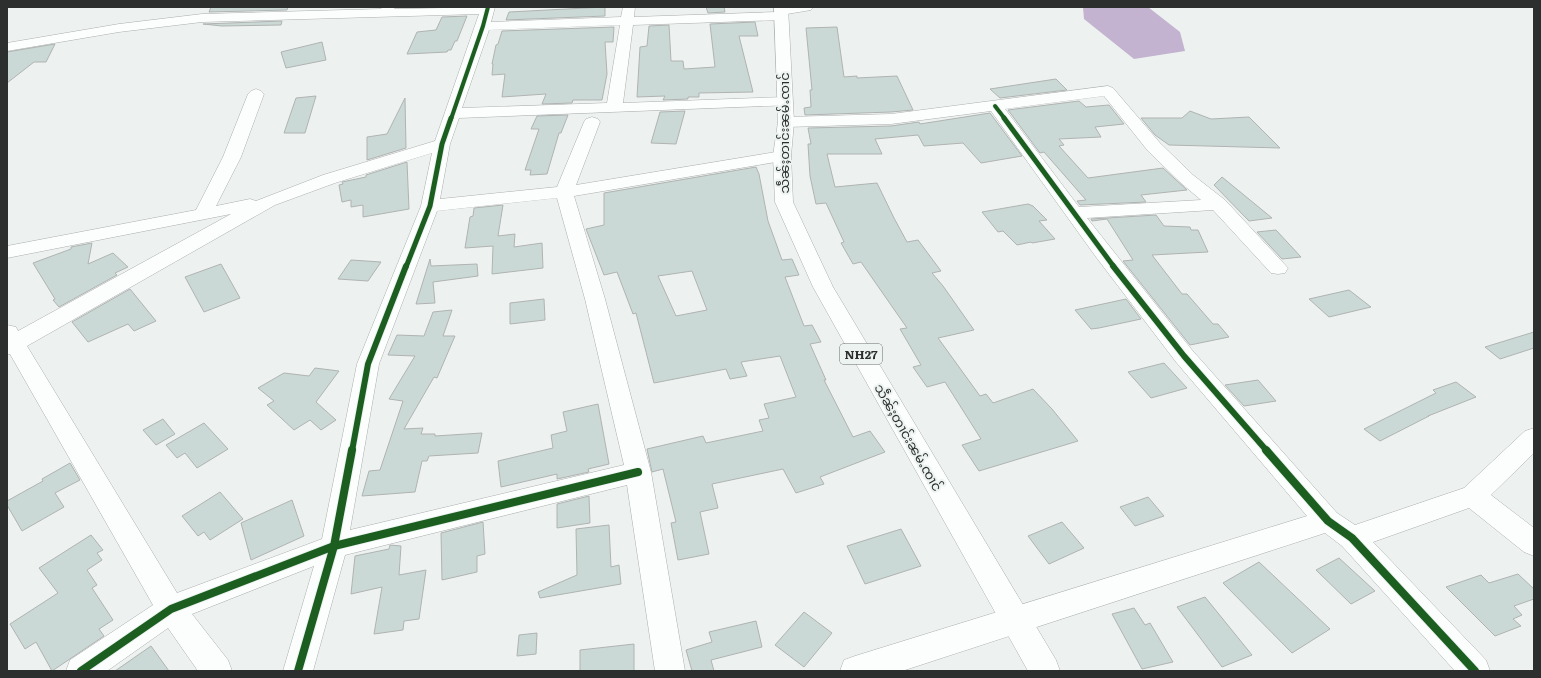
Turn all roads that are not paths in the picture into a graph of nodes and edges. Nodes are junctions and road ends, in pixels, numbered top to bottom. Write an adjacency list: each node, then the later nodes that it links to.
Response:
1 (806, 7): 3 (main road)
2 (387, 10): 4 (main road); 5 (main road)
3 (781, 11): 6 (main road); 11 (main road, သဵၼ်ႈတၢင်းၼမ်ႉၸၢင် / NH27)
4 (294, 12): 7 (main road)
5 (486, 14): 6 (main road); 12 (main road)
6 (628, 14): 10 (main road)
7 (7, 47)
8 (256, 94): 21 (main road)
9 (995, 106): 11 (main road); 18 (main road); 20 (main road)
10 (614, 108): 11 (main road); 12 (main road)
11 (786, 112): 15 (main road, သဵၼ်ႈတၢင်းၼမ်ႉၸၢင် / NH27)
12 (452, 113): 14 (main road)
13 (592, 122): 16 (main road)
14 (442, 144): 17 (main road); 19 (main road)
15 (782, 156): 16 (main road); 33 (main road, သဵၼ်ႈတၢင်းၼမ်ႉၸၢင် / NH27)
16 (564, 192): 19 (main road); 26 (main road)
17 (269, 201): 21 (main road); 24 (main road)
18 (1218, 204): 20 (main road); 23 (main road)
19 (430, 206): 31 (main road)
20 (1074, 213): 28 (main road)
21 (203, 214): 22 (main road)
22 (7, 252)
23 (1278, 268)
24 (9, 341): 32 (main road)
25 (1534, 438): 27 (main road)
26 (638, 472): 31 (main road); 37 (main road)
27 (1473, 496): 29 (main road); 30 (main road)
28 (1328, 521): 29 (main road); 33 (main road)
29 (1352, 538): 40 (main road)
30 (1534, 544)
31 (334, 546): 32 (main road); 36 (main road)
32 (171, 609): 34 (main road); 35 (main road)
33 (1016, 621): 38 (main road); 39 (main road, သဵၼ်ႈတၢင်းၼမ်ႉၸၢင် / NH27)
34 (81, 671)
35 (217, 671)
36 (298, 671)
37 (670, 671)
38 (855, 671)
39 (1045, 671)
40 (1475, 671)

